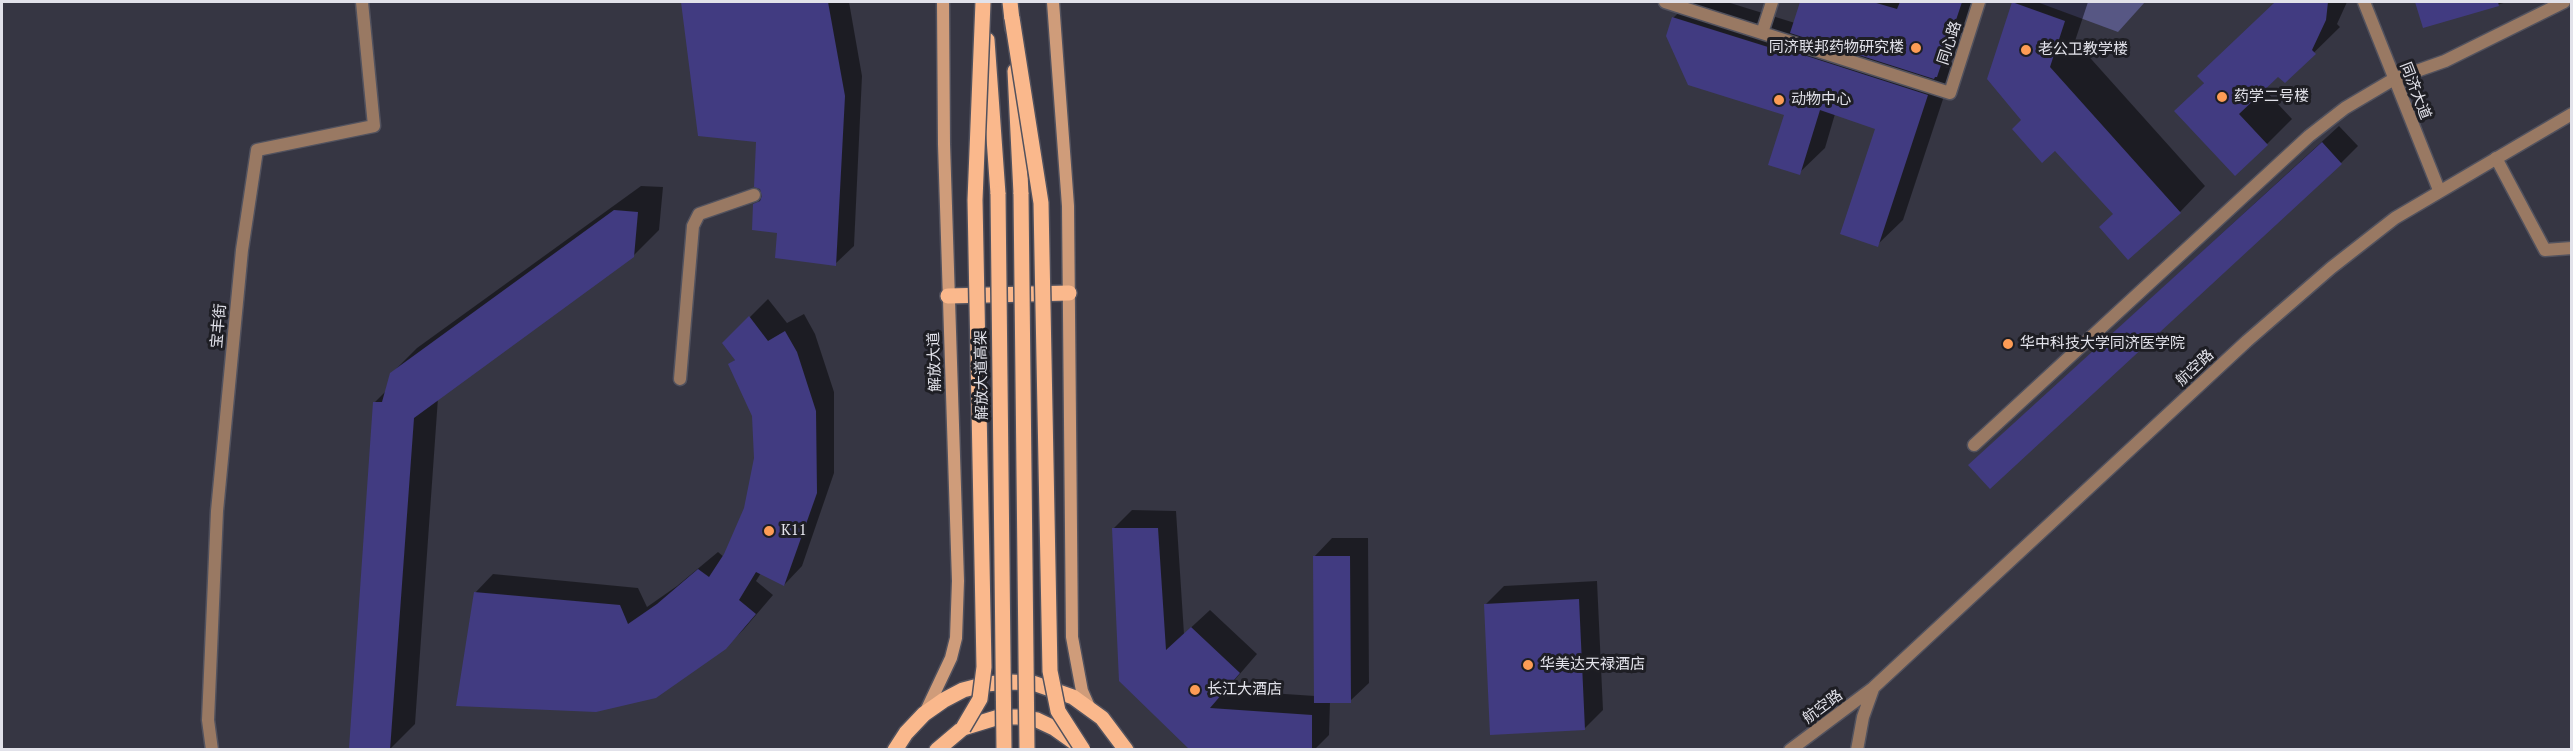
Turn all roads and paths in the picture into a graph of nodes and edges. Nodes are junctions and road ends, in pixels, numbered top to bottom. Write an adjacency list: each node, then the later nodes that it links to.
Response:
1 (362, 2): 29 (street, 宝丰街)
2 (943, 2): 20 (main road, 解放大道)
3 (984, 2): 26 (main road, bridge); 31 (main road, 解放大道高架, bridge)
4 (1010, 2): 11 (main road)
5 (1053, 2): 19 (main road)
6 (1665, 2): 12 (street)
7 (1772, 2): 12 (street)
8 (1979, 2): 12 (street, 同心路)
9 (2364, 2): 13 (street, 同济大道)
10 (2564, 2): 13 (street)
11 (1012, 18): 32 (main road, bridge); 33 (main road, bridge)
12 (1762, 33)
13 (2394, 79): 16 (street, 同济大道); 22 (street)
14 (2571, 114): 15 (street, 航空路)
15 (2496, 158): 16 (street, 航空路); 18 (street)
16 (2439, 190): 23 (street, 航空路)
17 (754, 195): 21 (street)
18 (2571, 248)
19 (1069, 294): 20 (main road); 24 (main road)
20 (948, 296): 25 (main road, 解放大道)
21 (680, 379)
22 (1974, 445)
23 (1873, 688): 34 (street, 航空路); 35 (street, 航空路)
24 (1089, 707): 25 (main road); 27 (main road)
25 (924, 714): 28 (main road)
26 (963, 728): 30 (main road); 33 (main road, bridge)
27 (1126, 748)
28 (895, 749)
29 (212, 750)
30 (937, 750)
31 (1004, 750)
32 (1027, 750)
33 (1083, 750)
34 (1790, 750)
35 (1857, 750)

